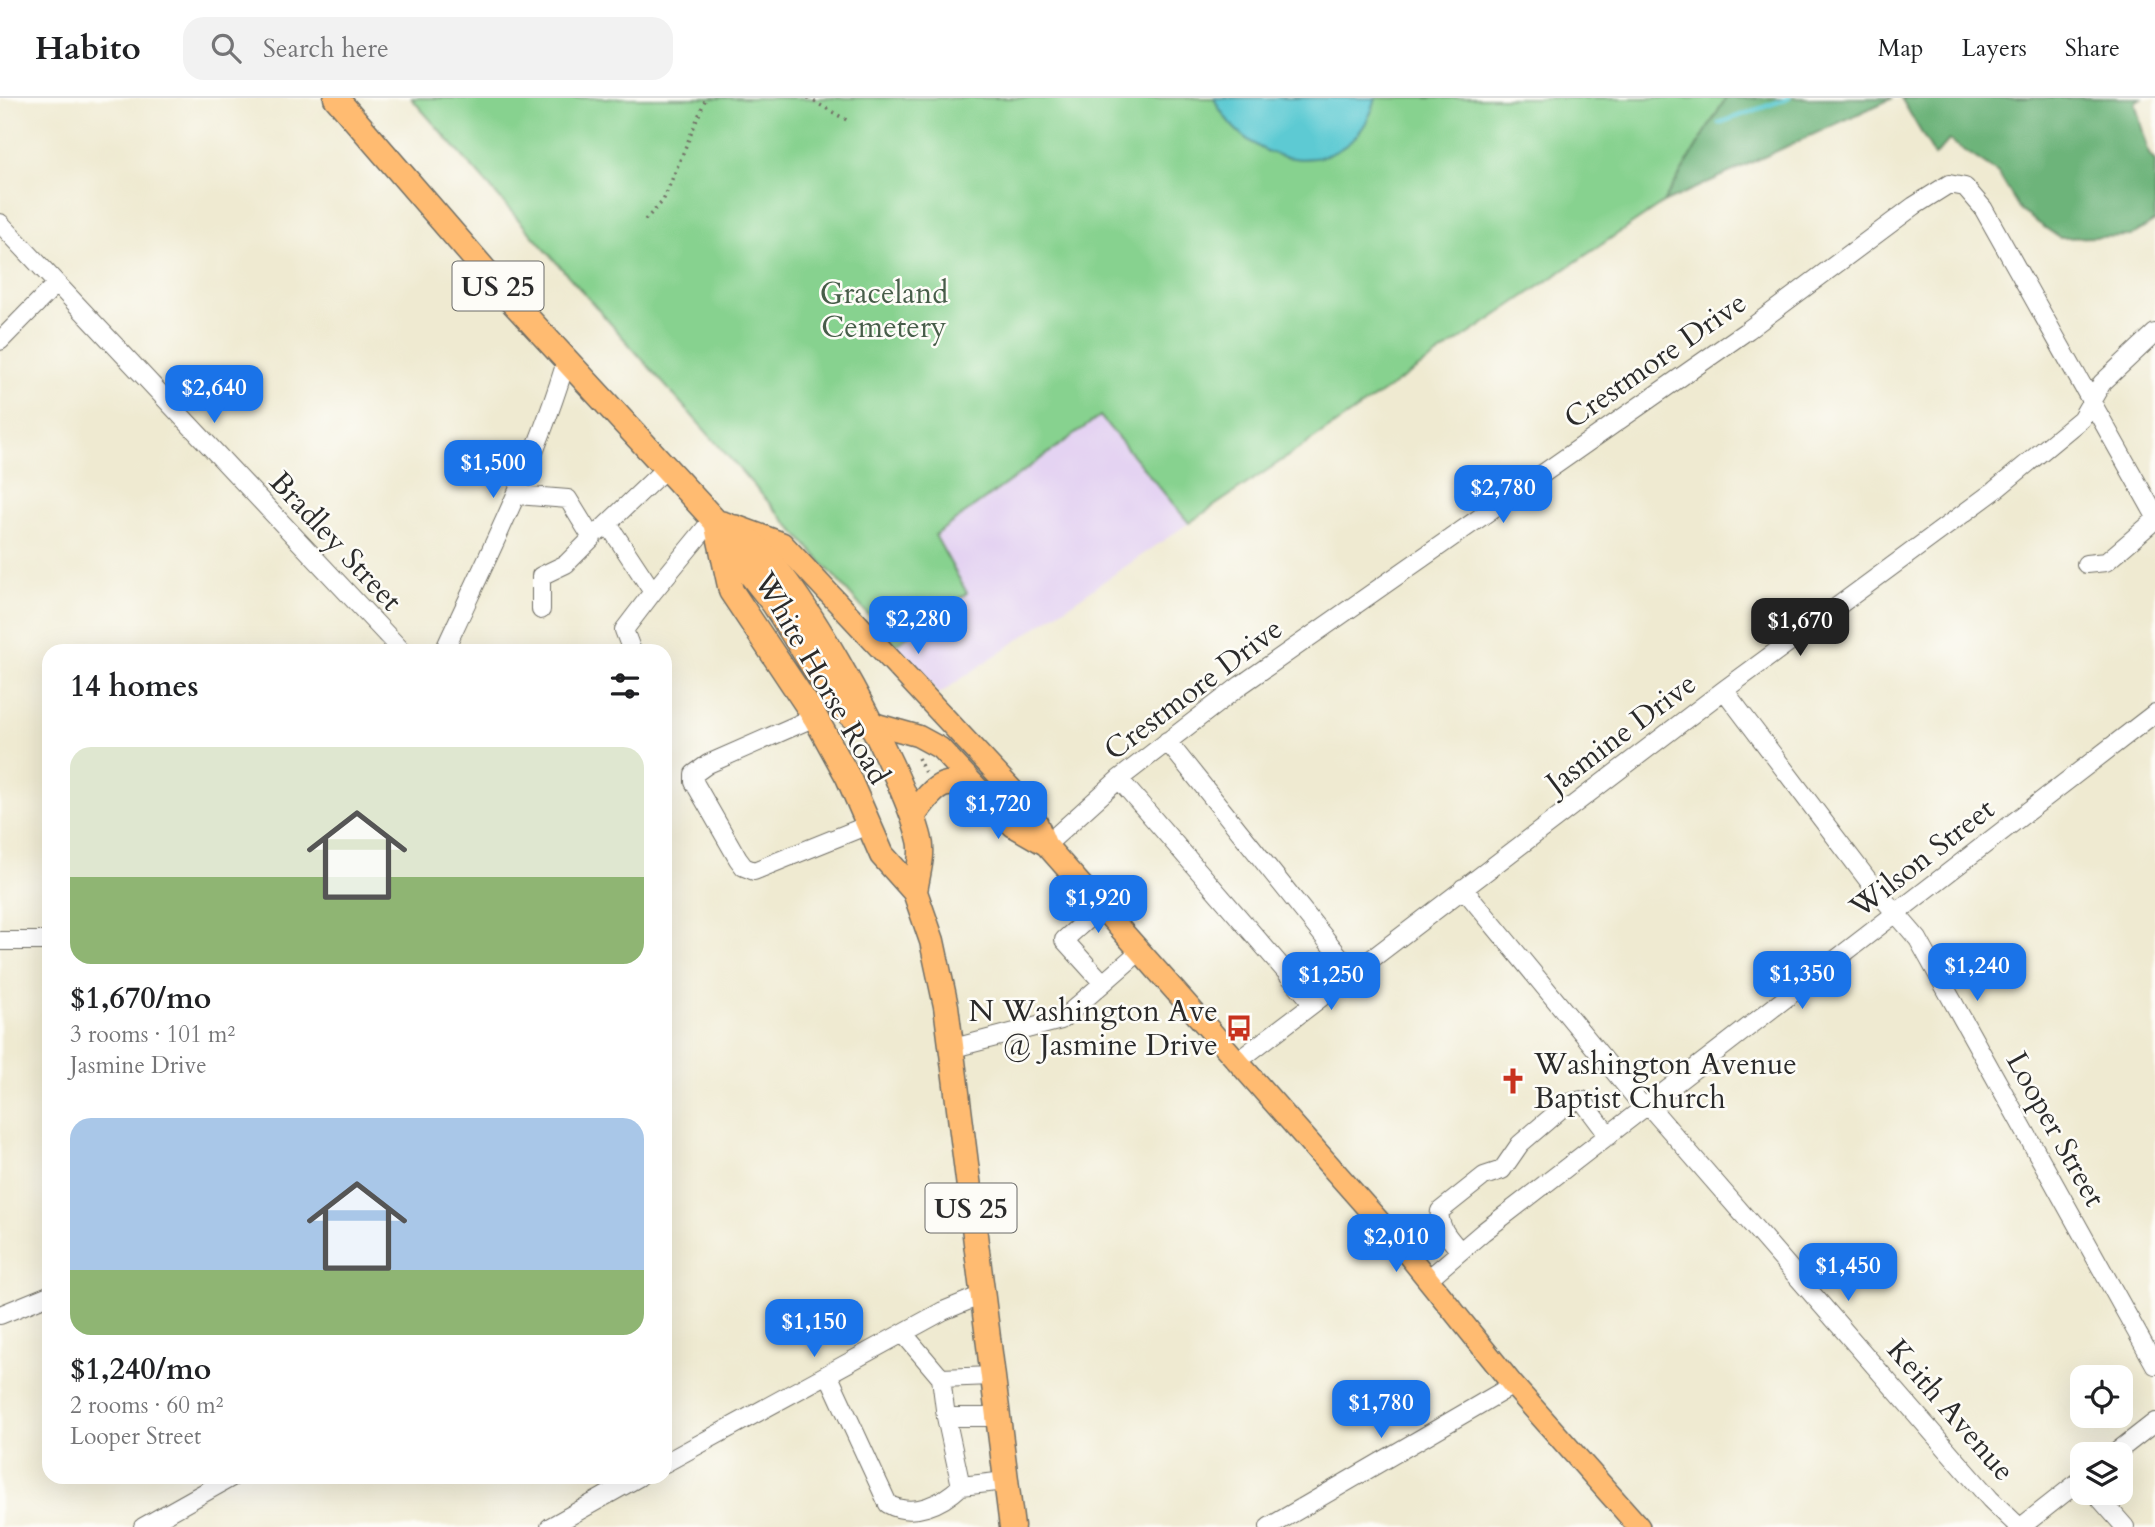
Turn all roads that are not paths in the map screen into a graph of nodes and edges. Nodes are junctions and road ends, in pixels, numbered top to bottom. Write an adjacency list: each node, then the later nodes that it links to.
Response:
1 (336, 98): 6 (highway, White Horse Road / US 25)
2 (0, 223): 3 (street, Bradley Street)
3 (57, 284): 5 (street); 18 (street, Bradley Street)
4 (2155, 333): 7 (street, Jasmine Drive)
5 (0, 341)
6 (567, 358): 8 (highway, White Horse Road / US 25); 9 (street)
7 (2093, 402): 10 (street); 21 (street, Jasmine Drive); 25 (street, Crestmore Drive)
8 (668, 466): 12 (highway, White Horse Road / US 25); 13 (street)
9 (517, 495): 14 (street); 19 (street)
10 (2155, 515)
11 (2155, 520): 15 (street)
12 (721, 522): 16 (street); 23 (highway, White Horse Road / US 25); 24 (highway); 30 (main road)
13 (608, 524): 14 (street); 16 (street)
14 (592, 538): 17 (street)
15 (2086, 564)
16 (653, 592): 20 (street)
17 (541, 610)
18 (395, 644)
19 (447, 644)
20 (629, 644)
21 (1724, 691): 31 (street, Jasmine Drive); 34 (street, Looper Street)
22 (2155, 713): 34 (street, Wilson Street)
23 (815, 717): 29 (highway, White Horse Road / US 25); 29 (street)
24 (872, 723): 27 (main road); 28 (highway, White Horse Road / US 25)
25 (1167, 741): 26 (street, Crestmore Drive); 38 (street)
26 (1119, 779): 30 (street, Crestmore Drive); 40 (street)
27 (983, 794): 28 (highway); 30 (main road)
28 (914, 815): 32 (highway, White Horse Road / US 25)
29 (868, 825): 32 (highway, White Horse Road / US 25)
30 (1046, 845): 33 (main road)
31 (1463, 888): 38 (street, Jasmine Drive); 43 (street, Keith Avenue)
32 (915, 892): 41 (highway, White Horse Road / US 25)
33 (1101, 907): 37 (main road); 39 (street)
34 (1896, 914): 43 (street, Wilson Street); 51 (street, Looper Street)
35 (0, 941): 36 (street)
36 (42, 941)
37 (1140, 951): 39 (street); 42 (main road)
38 (1352, 972): 40 (street, Jasmine Drive)
39 (1103, 983): 41 (street)
40 (1312, 1002): 42 (street, Jasmine Drive)
41 (950, 1049): 47 (highway, White Horse Road / US 25)
42 (1238, 1061): 46 (main road)
43 (1647, 1108): 44 (street, Wilson Street); 72 (street, Keith Avenue)
44 (1609, 1136): 45 (street, Wilson Street); 45 (street)
45 (1460, 1251): 46 (street, Wilson Street)
46 (1427, 1280): 55 (main road)
47 (982, 1295): 50 (street); 53 (highway, White Horse Road / US 25)
48 (42, 1298): 49 (street)
49 (0, 1315)
50 (903, 1333): 52 (street); 54 (street)
51 (2155, 1365)
52 (828, 1374): 60 (street); 64 (street)
53 (992, 1376): 54 (street); 57 (highway, White Horse Road / US 25)
54 (941, 1378): 56 (street)
55 (1513, 1385): 70 (street); 71 (main road)
56 (946, 1417): 57 (street); 64 (street)
57 (998, 1417): 61 (highway, White Horse Road / US 25)
58 (2155, 1422): 59 (street)
59 (2129, 1442)
60 (672, 1459)
61 (1006, 1481): 64 (street); 69 (highway, White Horse Road / US 25)
62 (220, 1484): 67 (street)
63 (612, 1484): 68 (street)
64 (961, 1486)
65 (2070, 1488): 72 (street)
66 (2106, 1505): 73 (street)
67 (143, 1527)
68 (550, 1527)
69 (1012, 1527)
70 (1269, 1527)
71 (1639, 1527)
72 (2020, 1527)
73 (2125, 1527)

